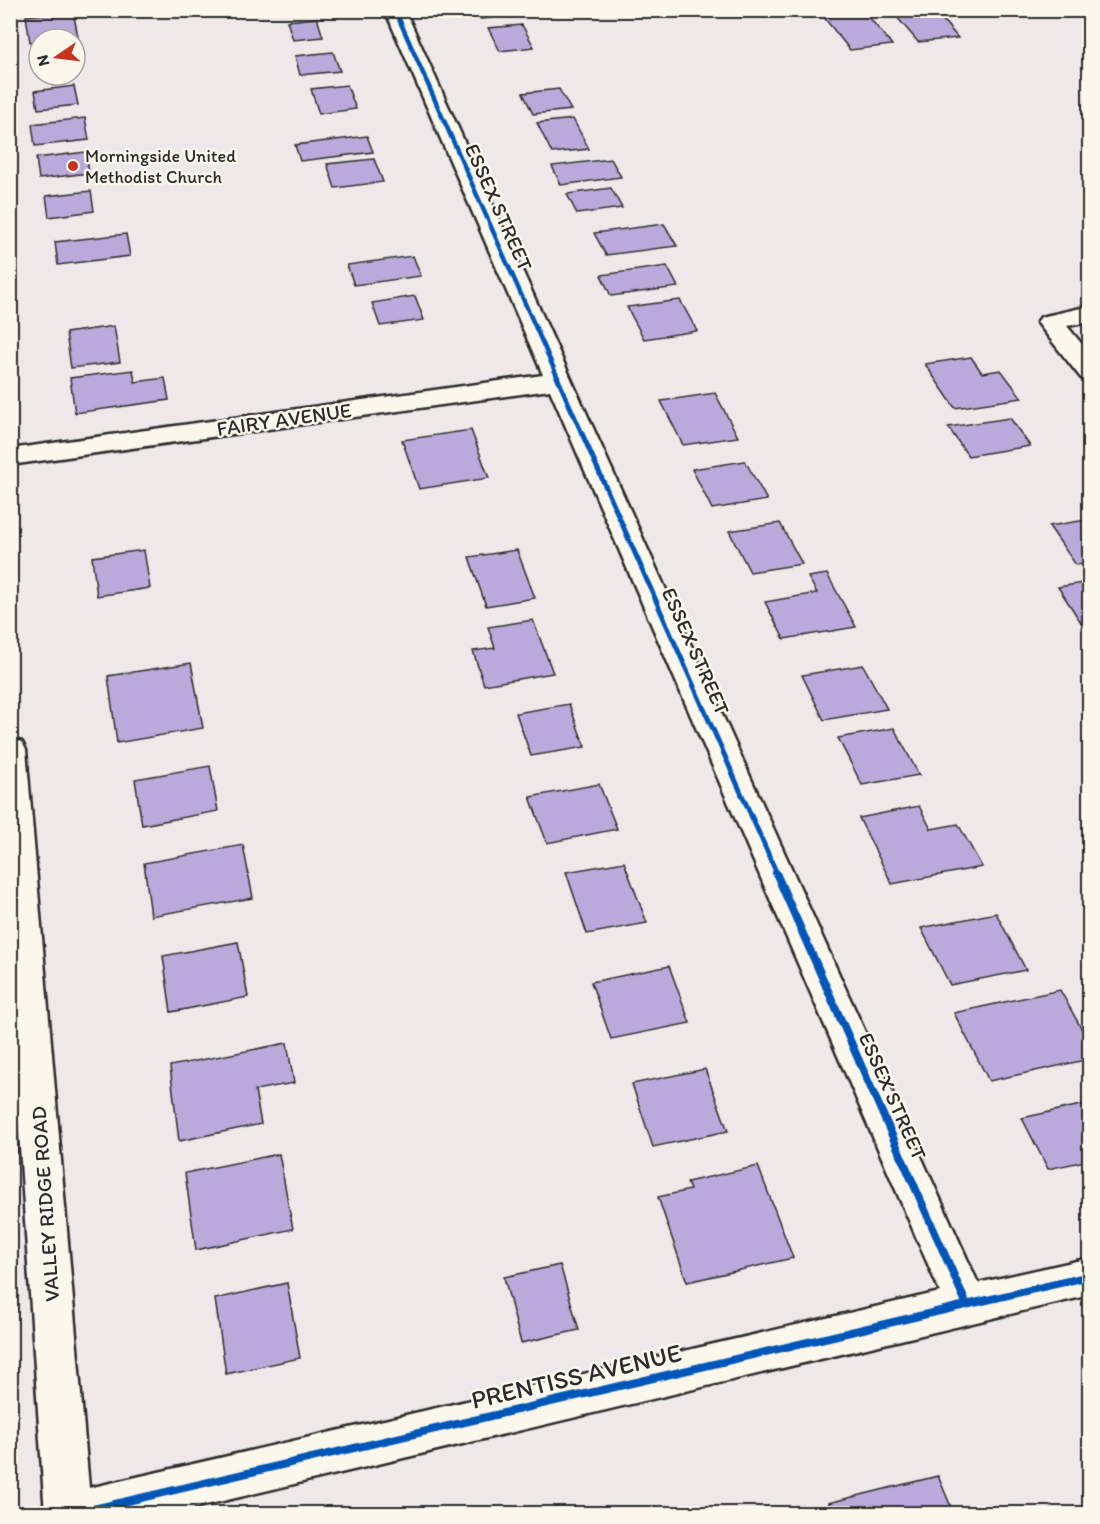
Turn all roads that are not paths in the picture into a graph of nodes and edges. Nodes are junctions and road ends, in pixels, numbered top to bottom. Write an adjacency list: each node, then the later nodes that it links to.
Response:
1 (395, 10): 4 (street, ESSEX STREET)
2 (1089, 314): 3 (street)
3 (1089, 372)
4 (558, 381): 5 (street, FAIRY AVENUE); 8 (street, ESSEX STREET)
5 (10, 457)
6 (10, 750): 9 (street, VALLEY RIDGE ROAD)
7 (1089, 1276): 8 (street, PRENTISS AVENUE)
8 (967, 1305): 9 (street, PRENTISS AVENUE)
9 (70, 1514)

